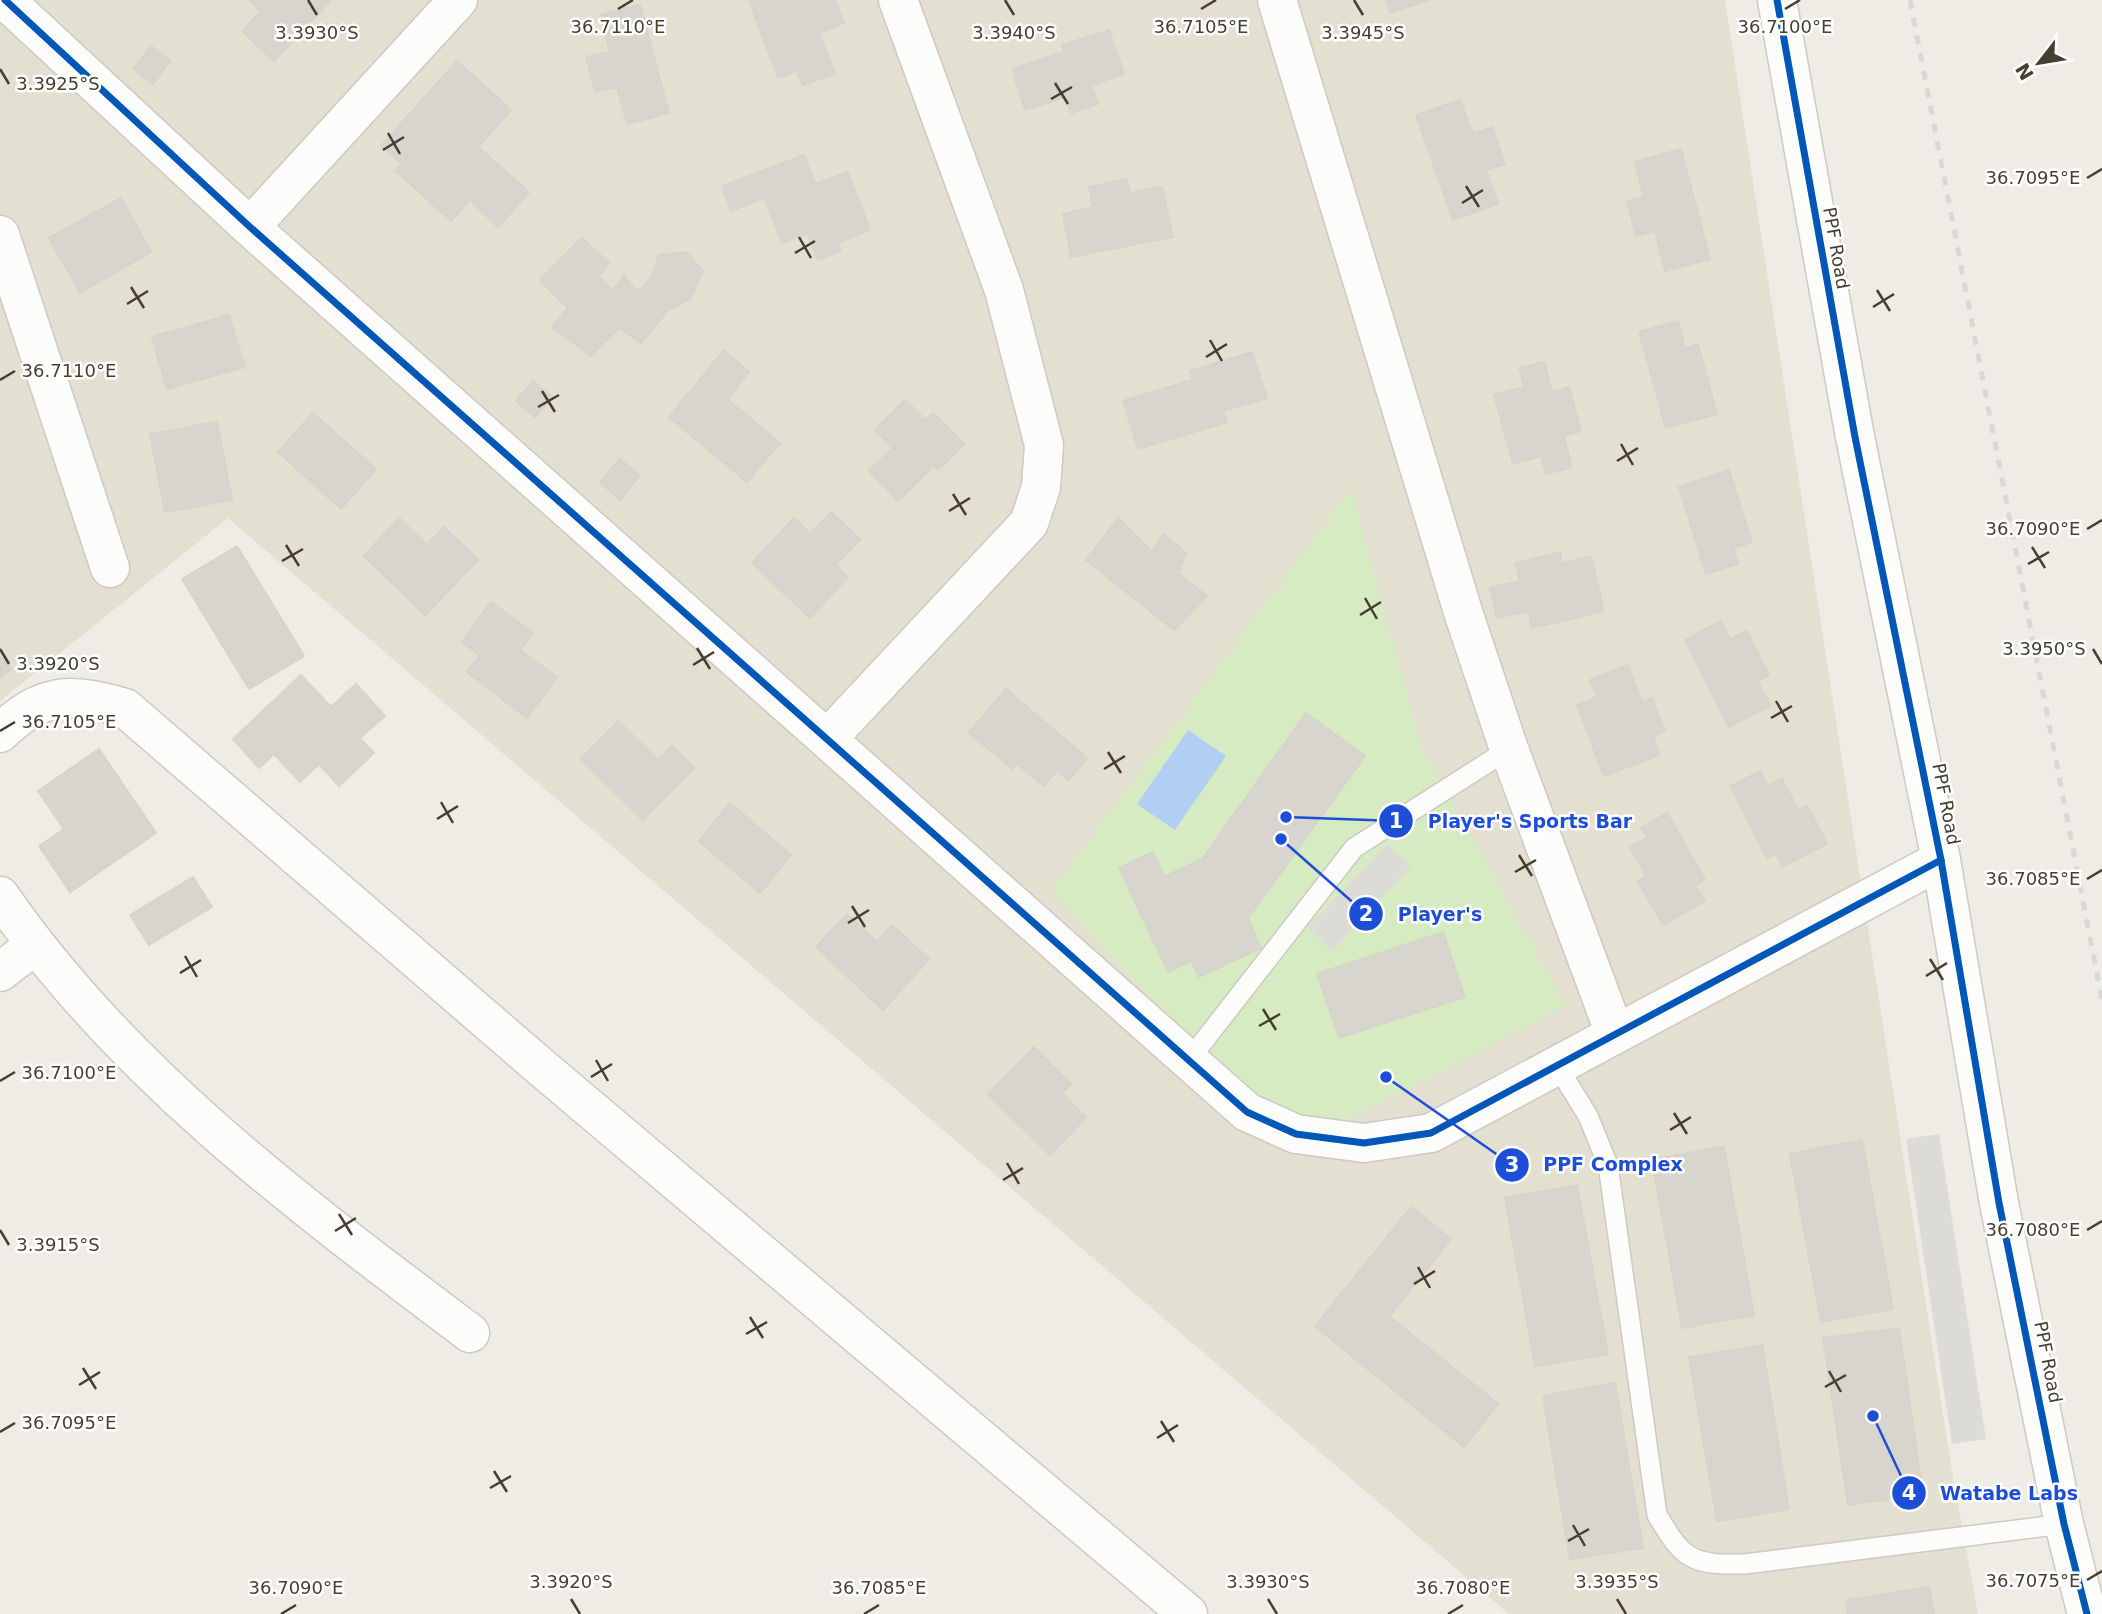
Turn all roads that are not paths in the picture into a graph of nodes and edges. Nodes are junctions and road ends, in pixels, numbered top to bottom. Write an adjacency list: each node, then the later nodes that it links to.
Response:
1 (5, 0): 6 (street)
2 (458, 0): 6 (street)
3 (898, 0): 10 (street)
4 (1277, 0): 11 (street)
5 (1777, 0): 12 (street, PPF Road)
6 (250, 227): 10 (street)
7 (0, 235): 8 (street)
8 (110, 568)
9 (0, 733): 21 (street)
10 (828, 738): 17 (street)
11 (1509, 750): 16 (street); 17 (lane)
12 (1941, 860): 16 (street); 20 (street, PPF Road)
13 (0, 895): 14 (street)
14 (34, 946): 15 (street); 19 (street)
15 (0, 972)
16 (1615, 1034): 18 (street)
17 (1189, 1060): 18 (street)
18 (1556, 1064): 20 (lane)
19 (470, 1334)
20 (2064, 1524): 22 (street, PPF Road)
21 (1188, 1614)
22 (2087, 1614)

